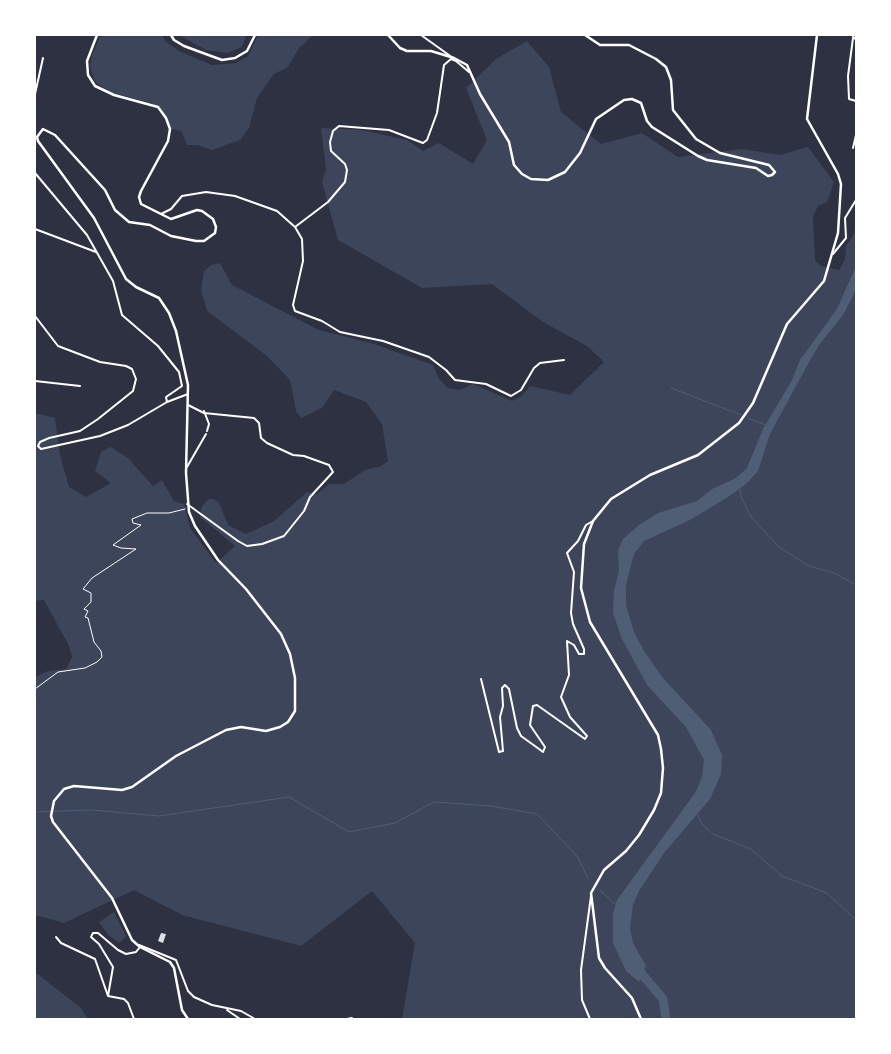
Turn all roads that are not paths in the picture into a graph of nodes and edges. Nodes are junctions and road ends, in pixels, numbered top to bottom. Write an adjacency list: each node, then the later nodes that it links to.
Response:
1 (97, 35): 18 (street)
2 (171, 35): 3 (street)
3 (255, 35)
4 (388, 35): 10 (street)
5 (421, 35): 10 (street)
6 (585, 35): 11 (street)
7 (817, 35): 22 (street)
8 (854, 38): 13 (street)
9 (44, 58): 12 (street)
10 (454, 58): 11 (street)
11 (473, 78): 19 (street)
12 (35, 94)
13 (856, 101)
14 (856, 135): 15 (street)
15 (853, 148)
16 (35, 173): 21 (street)
17 (856, 200): 22 (street)
18 (160, 214): 19 (street); 27 (street)
19 (295, 227): 24 (street)
20 (35, 229): 21 (street)
21 (96, 252): 28 (street)
22 (832, 254): 33 (street)
23 (35, 316): 28 (street)
24 (564, 360)
25 (35, 381): 26 (street)
26 (80, 386)
27 (188, 394): 28 (street); 29 (street)
28 (167, 402)
29 (188, 405): 30 (street); 31 (street)
30 (204, 412): 31 (street); 32 (street)
31 (186, 469): 32 (street)
32 (187, 504): 37 (street)
33 (593, 521): 34 (street); 35 (street)
34 (481, 679)
35 (591, 893): 47 (street); 48 (street)
36 (56, 937): 39 (street)
37 (136, 944): 38 (street); 40 (street)
38 (140, 947): 39 (street); 43 (street)
39 (108, 996): 42 (street)
40 (225, 1009): 44 (street); 45 (street)
41 (352, 1018): 46 (street)
42 (134, 1019)
43 (188, 1019)
44 (240, 1019)
45 (255, 1019)
46 (348, 1019)
47 (590, 1019)
48 (641, 1019)

